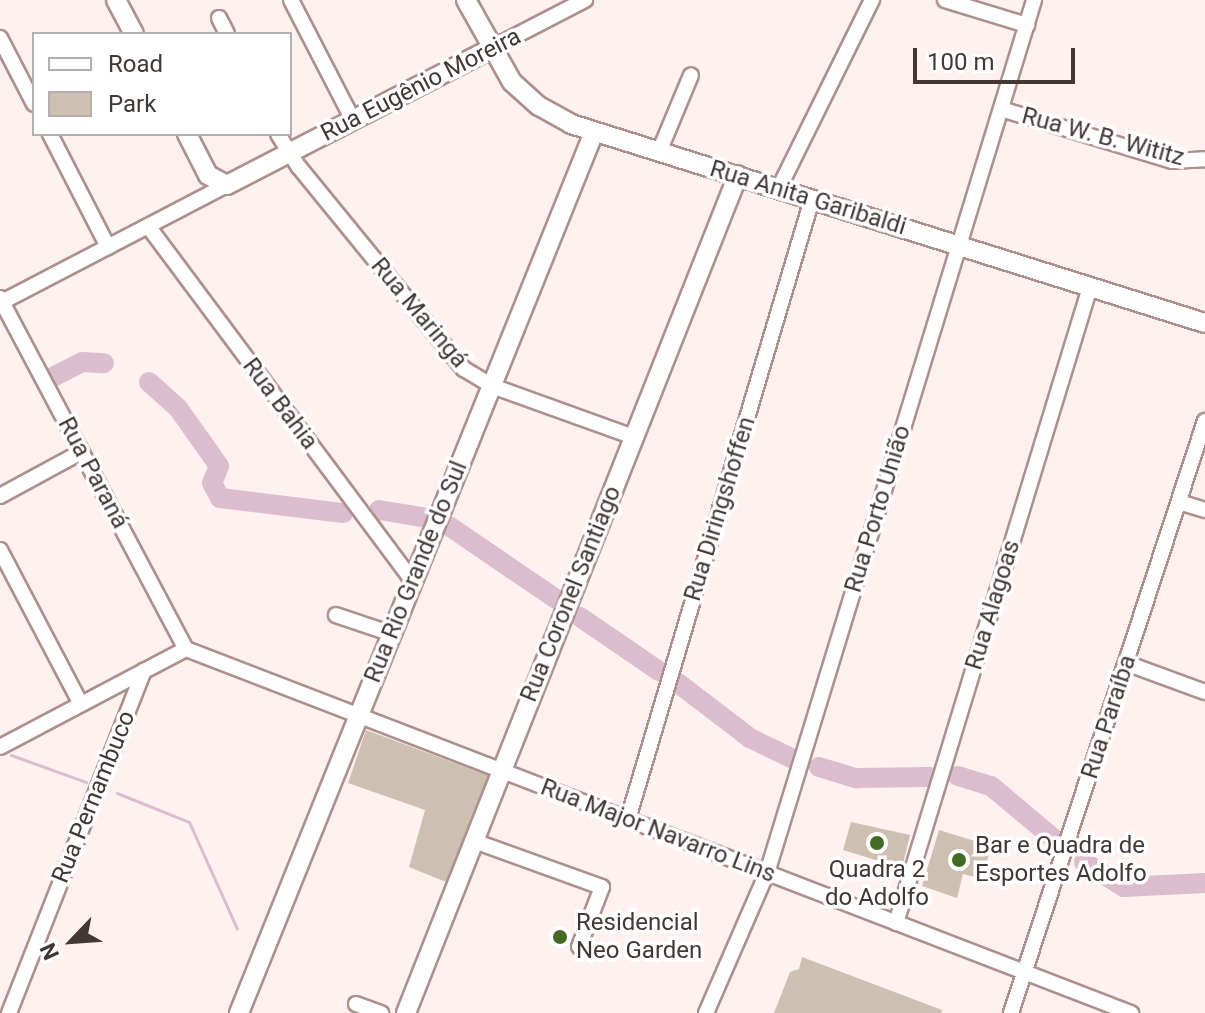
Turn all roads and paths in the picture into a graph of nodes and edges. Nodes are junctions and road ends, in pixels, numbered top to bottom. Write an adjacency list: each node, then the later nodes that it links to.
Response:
1 (116, 0): 10 (main road)
2 (291, 0): 17 (street)
3 (466, 0): 13 (main road, Rua Anita Garibaldi)
4 (585, 0): 13 (street, Rua Eugênio Moreira)
5 (872, 0): 28 (street)
6 (945, 0): 9 (street)
7 (1034, 0): 9 (street, Rua Porto União)
8 (219, 18): 11 (street)
9 (1027, 25): 16 (street, Rua Porto União)
10 (133, 32)
11 (226, 32)
12 (0, 38): 15 (street)
13 (492, 48): 17 (main road, Rua Eugênio Moreira); 18 (main road, Rua Anita Garibaldi)
14 (691, 75): 22 (street)
15 (32, 100)
16 (1001, 109): 24 (street, Rua W. B. Wititz); 32 (street, Rua Porto União)
17 (353, 120): 23 (main road, Rua Eugênio Moreira)
18 (594, 132): 22 (main road, Rua Anita Garibaldi); 37 (main road, Rua Rio Grande do Sul)
19 (51, 136): 33 (street)
20 (188, 136): 25 (main road)
21 (279, 136): 23 (street, Rua Maringá)
22 (659, 152): 26 (main road, Rua Anita Garibaldi)
23 (288, 153): 27 (main road, Rua Eugênio Moreira); 37 (street, Rua Maringá)
24 (1205, 159)
25 (208, 175): 27 (main road); 29 (street)
26 (738, 175): 28 (main road, Rua Anita Garibaldi); 39 (main road, Rua Coronel Santiago)
27 (227, 185): 29 (street, Rua Eugênio Moreira)
28 (779, 188): 30 (main road, Rua Anita Garibaldi)
29 (206, 196): 31 (street, Rua Eugênio Moreira)
30 (812, 199): 32 (main road, Rua Anita Garibaldi); 56 (street, Rua Diringshoffen)
31 (148, 226): 33 (street, Rua Eugênio Moreira); 45 (street, Rua Bahia)
32 (959, 245): 34 (main road, Rua Anita Garibaldi); 58 (street, Rua Porto União)
33 (108, 247): 35 (street, Rua Eugênio Moreira)
34 (1090, 287): 36 (main road, Rua Anita Garibaldi); 59 (street, Rua Alagoas)
35 (1, 301): 40 (street, Rua Paraná)
36 (1205, 323)
37 (492, 386): 39 (street, Rua Maringá); 45 (main road, Rua Rio Grande do Sul)
38 (1205, 421): 42 (street, Rua Paraíba)
39 (634, 437): 55 (main road, Rua Coronel Santiago)
40 (81, 452): 41 (street); 48 (street, Rua Paraná)
41 (0, 496)
42 (1179, 502): 43 (street); 49 (street, Rua Paraíba)
43 (1205, 510)
44 (0, 550): 52 (street)
45 (413, 581): 47 (main road, Rua Rio Grande do Sul)
46 (336, 615): 47 (street)
47 (392, 634): 53 (main road, Rua Rio Grande do Sul)
48 (186, 649): 50 (street); 53 (street, Rua Major Navarro Lins)
49 (1126, 663): 51 (street); 61 (street, Rua Paraíba)
50 (144, 671): 52 (street); 64 (street, Rua Pernambuco)
51 (1205, 692)
52 (81, 704): 54 (street)
53 (359, 715): 55 (street, Rua Major Navarro Lins); 65 (main road, Rua Rio Grande do Sul)
54 (0, 747)
55 (502, 770): 56 (street, Rua Major Navarro Lins); 57 (main road, Rua Coronel Santiago)
56 (628, 819): 58 (street, Rua Major Navarro Lins)
57 (474, 841): 60 (street); 63 (main road, Rua Coronel Santiago)
58 (767, 873): 59 (street, Rua Major Navarro Lins); 67 (street, Rua Porto União)
59 (896, 923): 61 (street, Rua Major Navarro Lins)
60 (579, 947)
61 (1026, 973): 68 (street, Rua Paraíba); 69 (street, Rua Major Navarro Lins)
62 (356, 1004): 66 (street)
63 (408, 1012)
64 (9, 1013)
65 (239, 1013)
66 (381, 1013)
67 (706, 1013)
68 (1011, 1013)
69 (1131, 1013)

